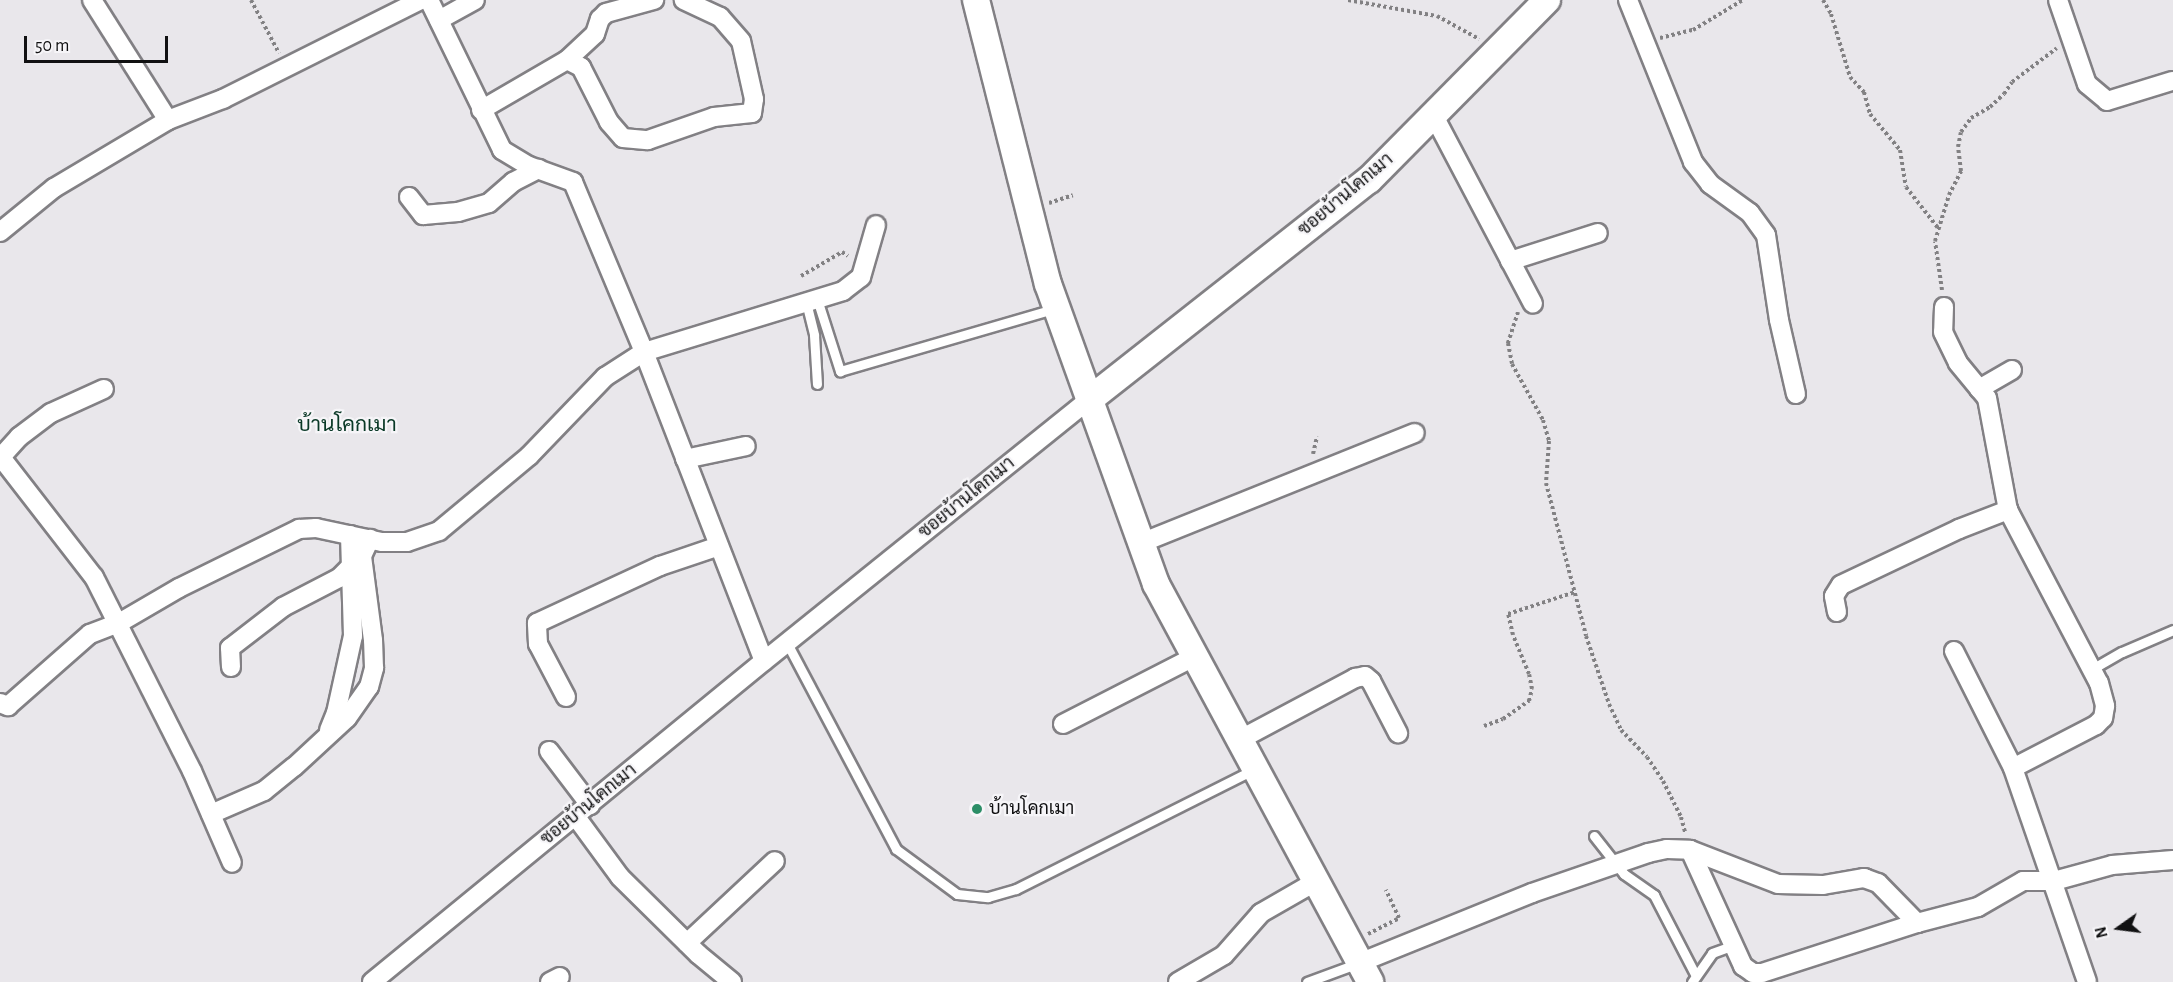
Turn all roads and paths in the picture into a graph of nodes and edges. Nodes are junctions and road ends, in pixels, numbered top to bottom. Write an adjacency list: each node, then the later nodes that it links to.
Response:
1 (92, 0): 24 (street)
2 (251, 0): 20 (path)
3 (421, 0): 20 (street)
4 (429, 0): 15 (street)
5 (475, 0): 15 (street)
6 (654, 0): 19 (street)
7 (684, 0): 19 (street)
8 (976, 0): 38 (street)
9 (1348, 0): 18 (path)
10 (1547, 0): 18 (street, ซอยบ้านโคกเมา)
11 (1628, 0): 17 (street)
12 (1743, 0): 17 (path)
13 (1823, 0): 28 (path)
14 (2058, 0): 16 (street)
15 (439, 20): 22 (street)
16 (2071, 35): 21 (street); 28 (path)
17 (1645, 41): 44 (street)
18 (1497, 52): 23 (street, ซอยบ้านโคกเมา)
19 (567, 60): 22 (street)
20 (286, 67): 24 (street)
21 (2172, 81)
22 (481, 110): 25 (street)
23 (1434, 116): 31 (street); 45 (street, ซอยบ้านโคกเมา)
24 (168, 120): 29 (street)
25 (539, 169): 26 (street); 39 (street)
26 (409, 197)
27 (876, 225): 32 (street)
28 (1939, 229): 37 (path)
29 (0, 232)
30 (1598, 234): 31 (street)
31 (1510, 261): 34 (street)
32 (864, 267): 33 (path); 35 (street)
33 (801, 276)
34 (1523, 286): 36 (street); 56 (path)
35 (811, 301): 38 (lane); 39 (street); 41 (lane)
36 (1533, 304)
37 (1944, 307): 43 (street)
38 (1056, 309): 45 (street)
39 (644, 352): 49 (street); 52 (street)
40 (2012, 370): 43 (street)
41 (817, 384)
42 (104, 389): 48 (street)
43 (1979, 389): 50 (street)
44 (1796, 394)
45 (1089, 399): 53 (street); 60 (street, ซอยบ้านโคกเมา)
46 (1415, 433): 53 (street)
47 (746, 446): 49 (street)
48 (0, 457): 58 (street)
49 (685, 459): 54 (street)
50 (2008, 510): 57 (street); 65 (street)
51 (350, 535): 52 (street); 55 (street); 58 (street)
52 (370, 539): 71 (street)
53 (1141, 543): 62 (street)
54 (719, 546): 63 (street); 66 (street)
55 (349, 568): 64 (street); 71 (street)
56 (1575, 592): 69 (path); 79 (path)
57 (1837, 612)
58 (119, 623): 67 (street); 77 (street)
59 (2173, 630): 65 (lane)
60 (787, 643): 63 (street, ซอยบ้านโคกเมา); 75 (lane)
61 (1954, 651): 74 (street)
62 (1194, 657): 68 (street); 72 (street)
63 (764, 661): 76 (street, ซอยบ้านโคกเมา)
64 (231, 667)
65 (2092, 669): 74 (street)
66 (566, 697)
67 (0, 703)
68 (1063, 724)
69 (1484, 726)
70 (1398, 733): 72 (street)
71 (326, 737): 77 (street)
72 (1239, 740): 75 (street)
73 (549, 751): 76 (street)
74 (2013, 768): 84 (street)
75 (1255, 769): 85 (street)
76 (583, 811): 88 (street); 92 (street, ซอยบ้านโคกเมา)
77 (211, 814): 82 (street)
78 (1594, 836): 83 (lane)
79 (1690, 850): 83 (street); 87 (street); 89 (street)
80 (2173, 860): 84 (street)
81 (776, 861): 88 (street)
82 (232, 863)
83 (1614, 864): 90 (street); 91 (lane)
84 (2054, 881): 87 (street); 96 (street)
85 (1315, 882): 90 (street); 94 (street)
86 (1386, 890): 90 (path)
87 (1917, 923): 89 (street)
88 (687, 943): 93 (street)
89 (1734, 945): 91 (lane)
90 (1359, 963): 95 (lane)
91 (1693, 978)
92 (377, 980)
93 (732, 982)
94 (1178, 982)
95 (1307, 982)
96 (2087, 982)

